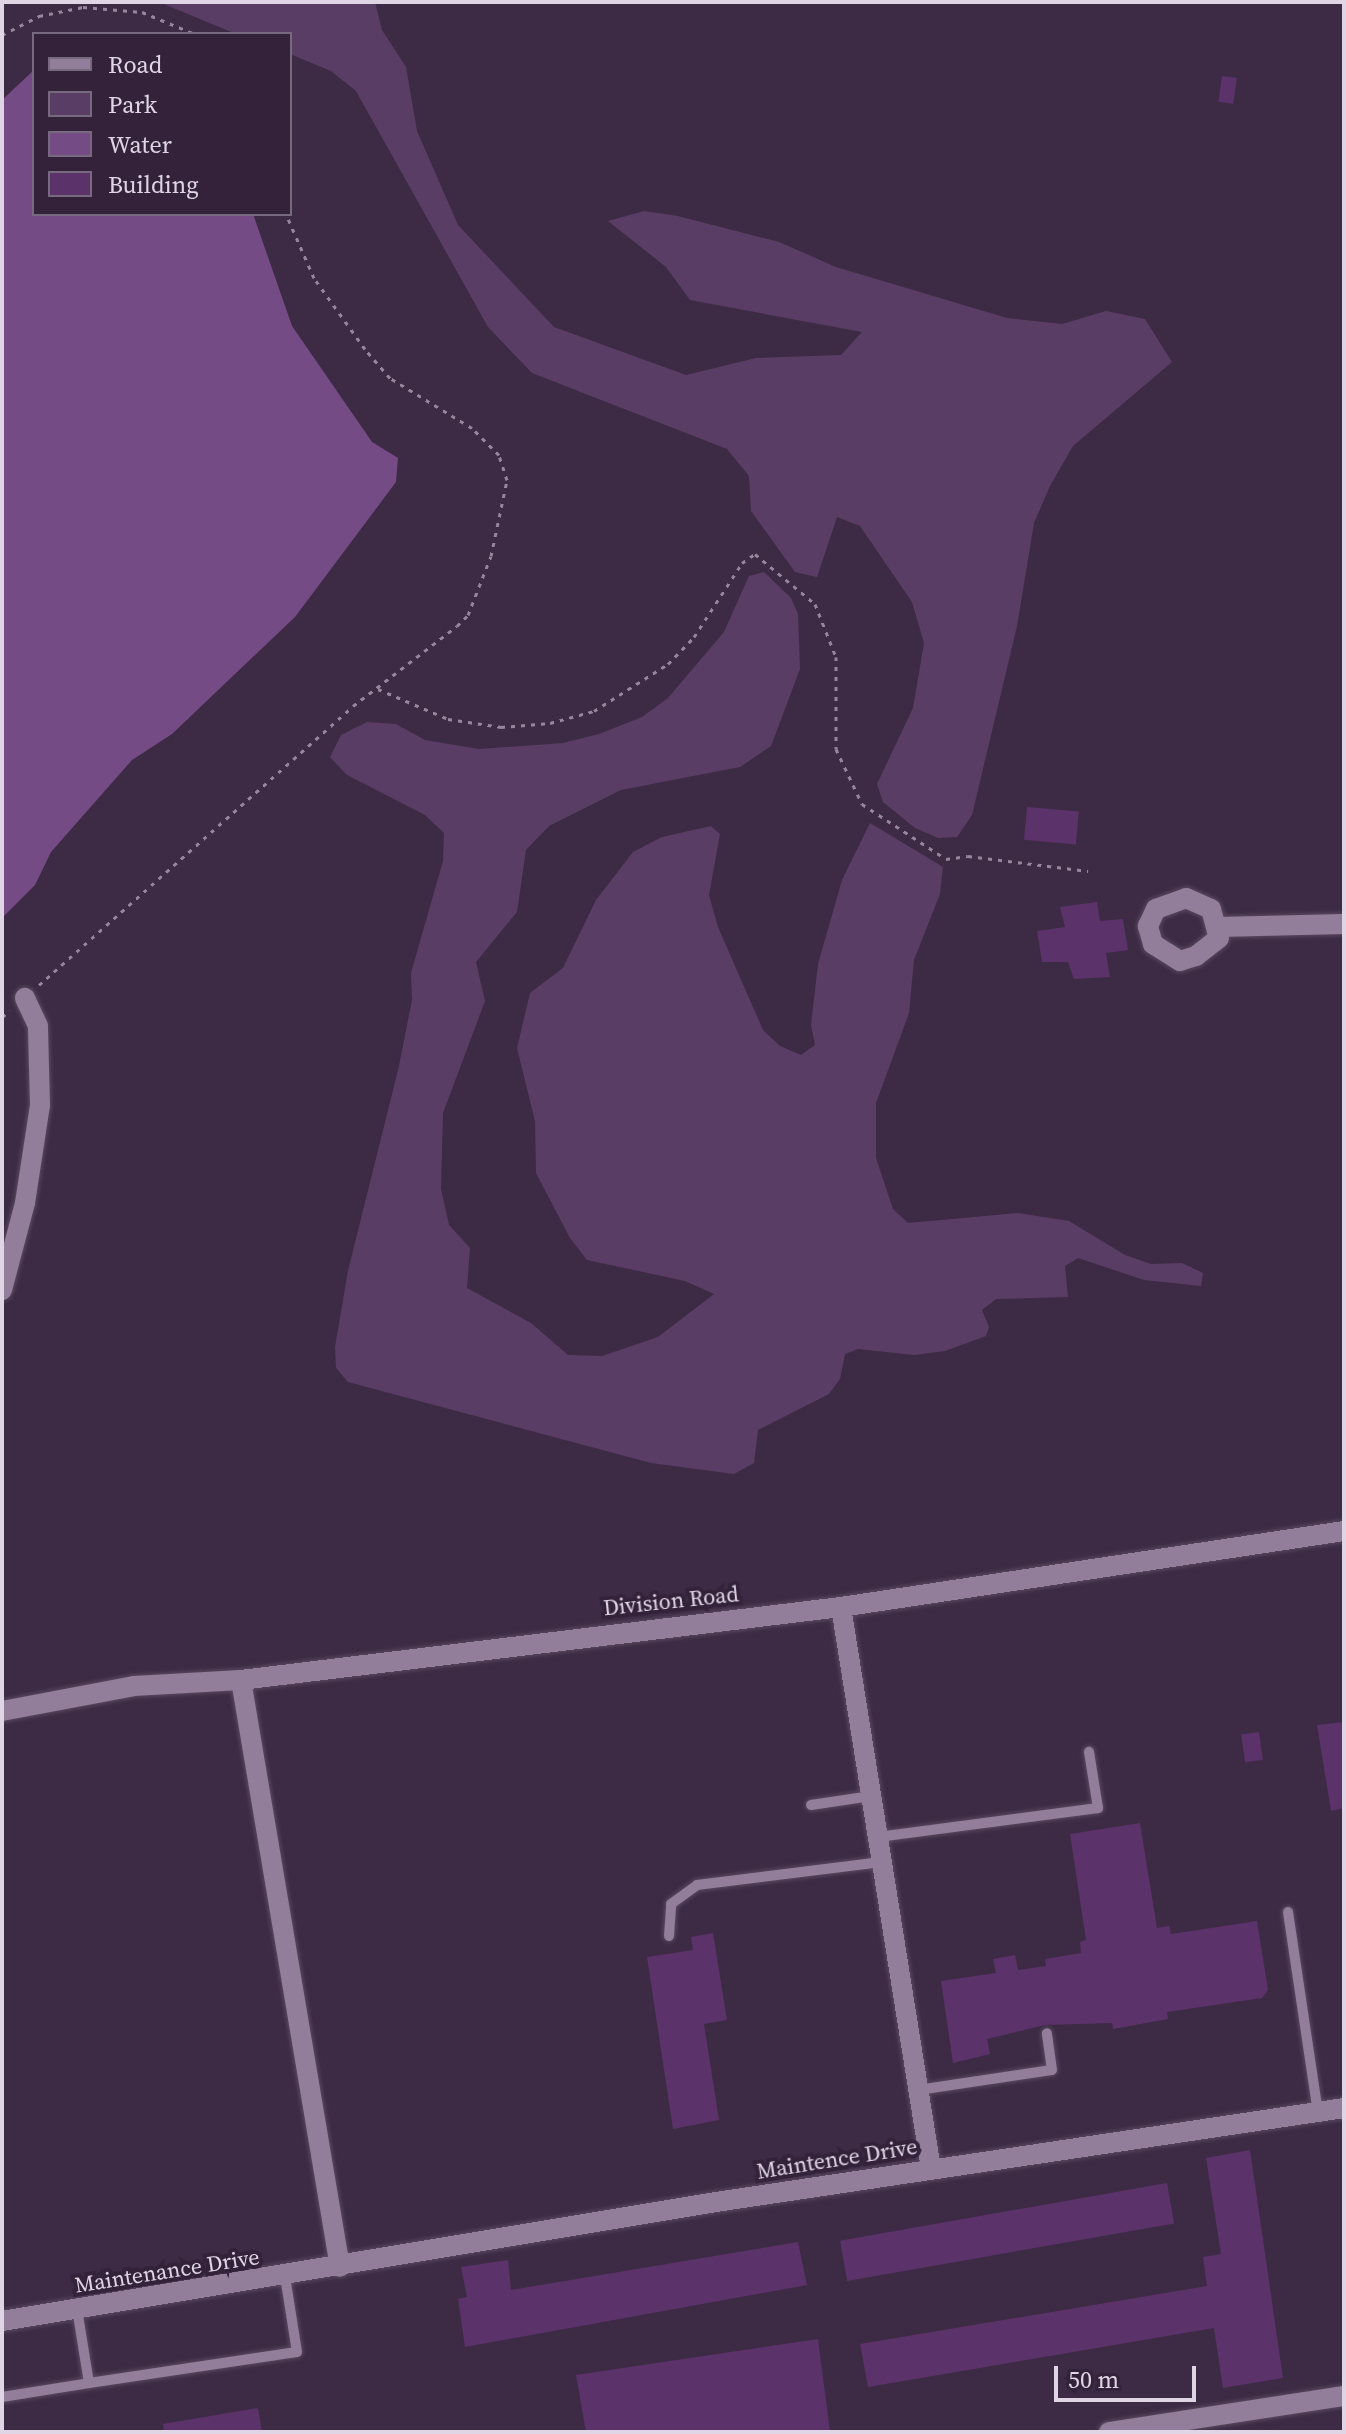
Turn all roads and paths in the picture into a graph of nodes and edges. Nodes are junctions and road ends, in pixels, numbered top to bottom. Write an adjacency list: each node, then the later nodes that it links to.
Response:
1 (190, 32): 2 (path)
2 (2, 35)
3 (287, 216): 4 (path)
4 (378, 689): 5 (path); 8 (path)
5 (1088, 871)
6 (1344, 924): 7 (street)
7 (1218, 927)
8 (25, 998): 9 (path); 10 (street)
9 (2, 1017)
10 (2, 1290)
11 (1344, 1531): 12 (street, Division Road)
12 (841, 1607): 13 (street, Division Road); 16 (street)
13 (241, 1680): 14 (street, Division Road); 27 (street)
14 (2, 1711)
15 (1089, 1752): 18 (lane)
16 (871, 1796): 17 (lane); 18 (street)
17 (811, 1805)
18 (878, 1837): 19 (street)
19 (882, 1862): 21 (lane); 23 (street)
20 (1288, 1912): 25 (lane)
21 (669, 1936)
22 (1047, 2033): 23 (lane)
23 (918, 2090): 26 (street)
24 (1344, 2108): 25 (street, Maintence Drive)
25 (1318, 2112): 26 (street, Maintence Drive)
26 (931, 2169): 27 (street, Maintence Drive)
27 (340, 2267): 28 (street, Maintenance Drive)
28 (285, 2276): 29 (street, Maintenance Drive); 31 (lane)
29 (77, 2309): 30 (street, Maintenance Drive); 31 (lane)
30 (2, 2321)
31 (89, 2383): 33 (lane)
32 (1344, 2396): 34 (street)
33 (2, 2397)
34 (1109, 2432)

